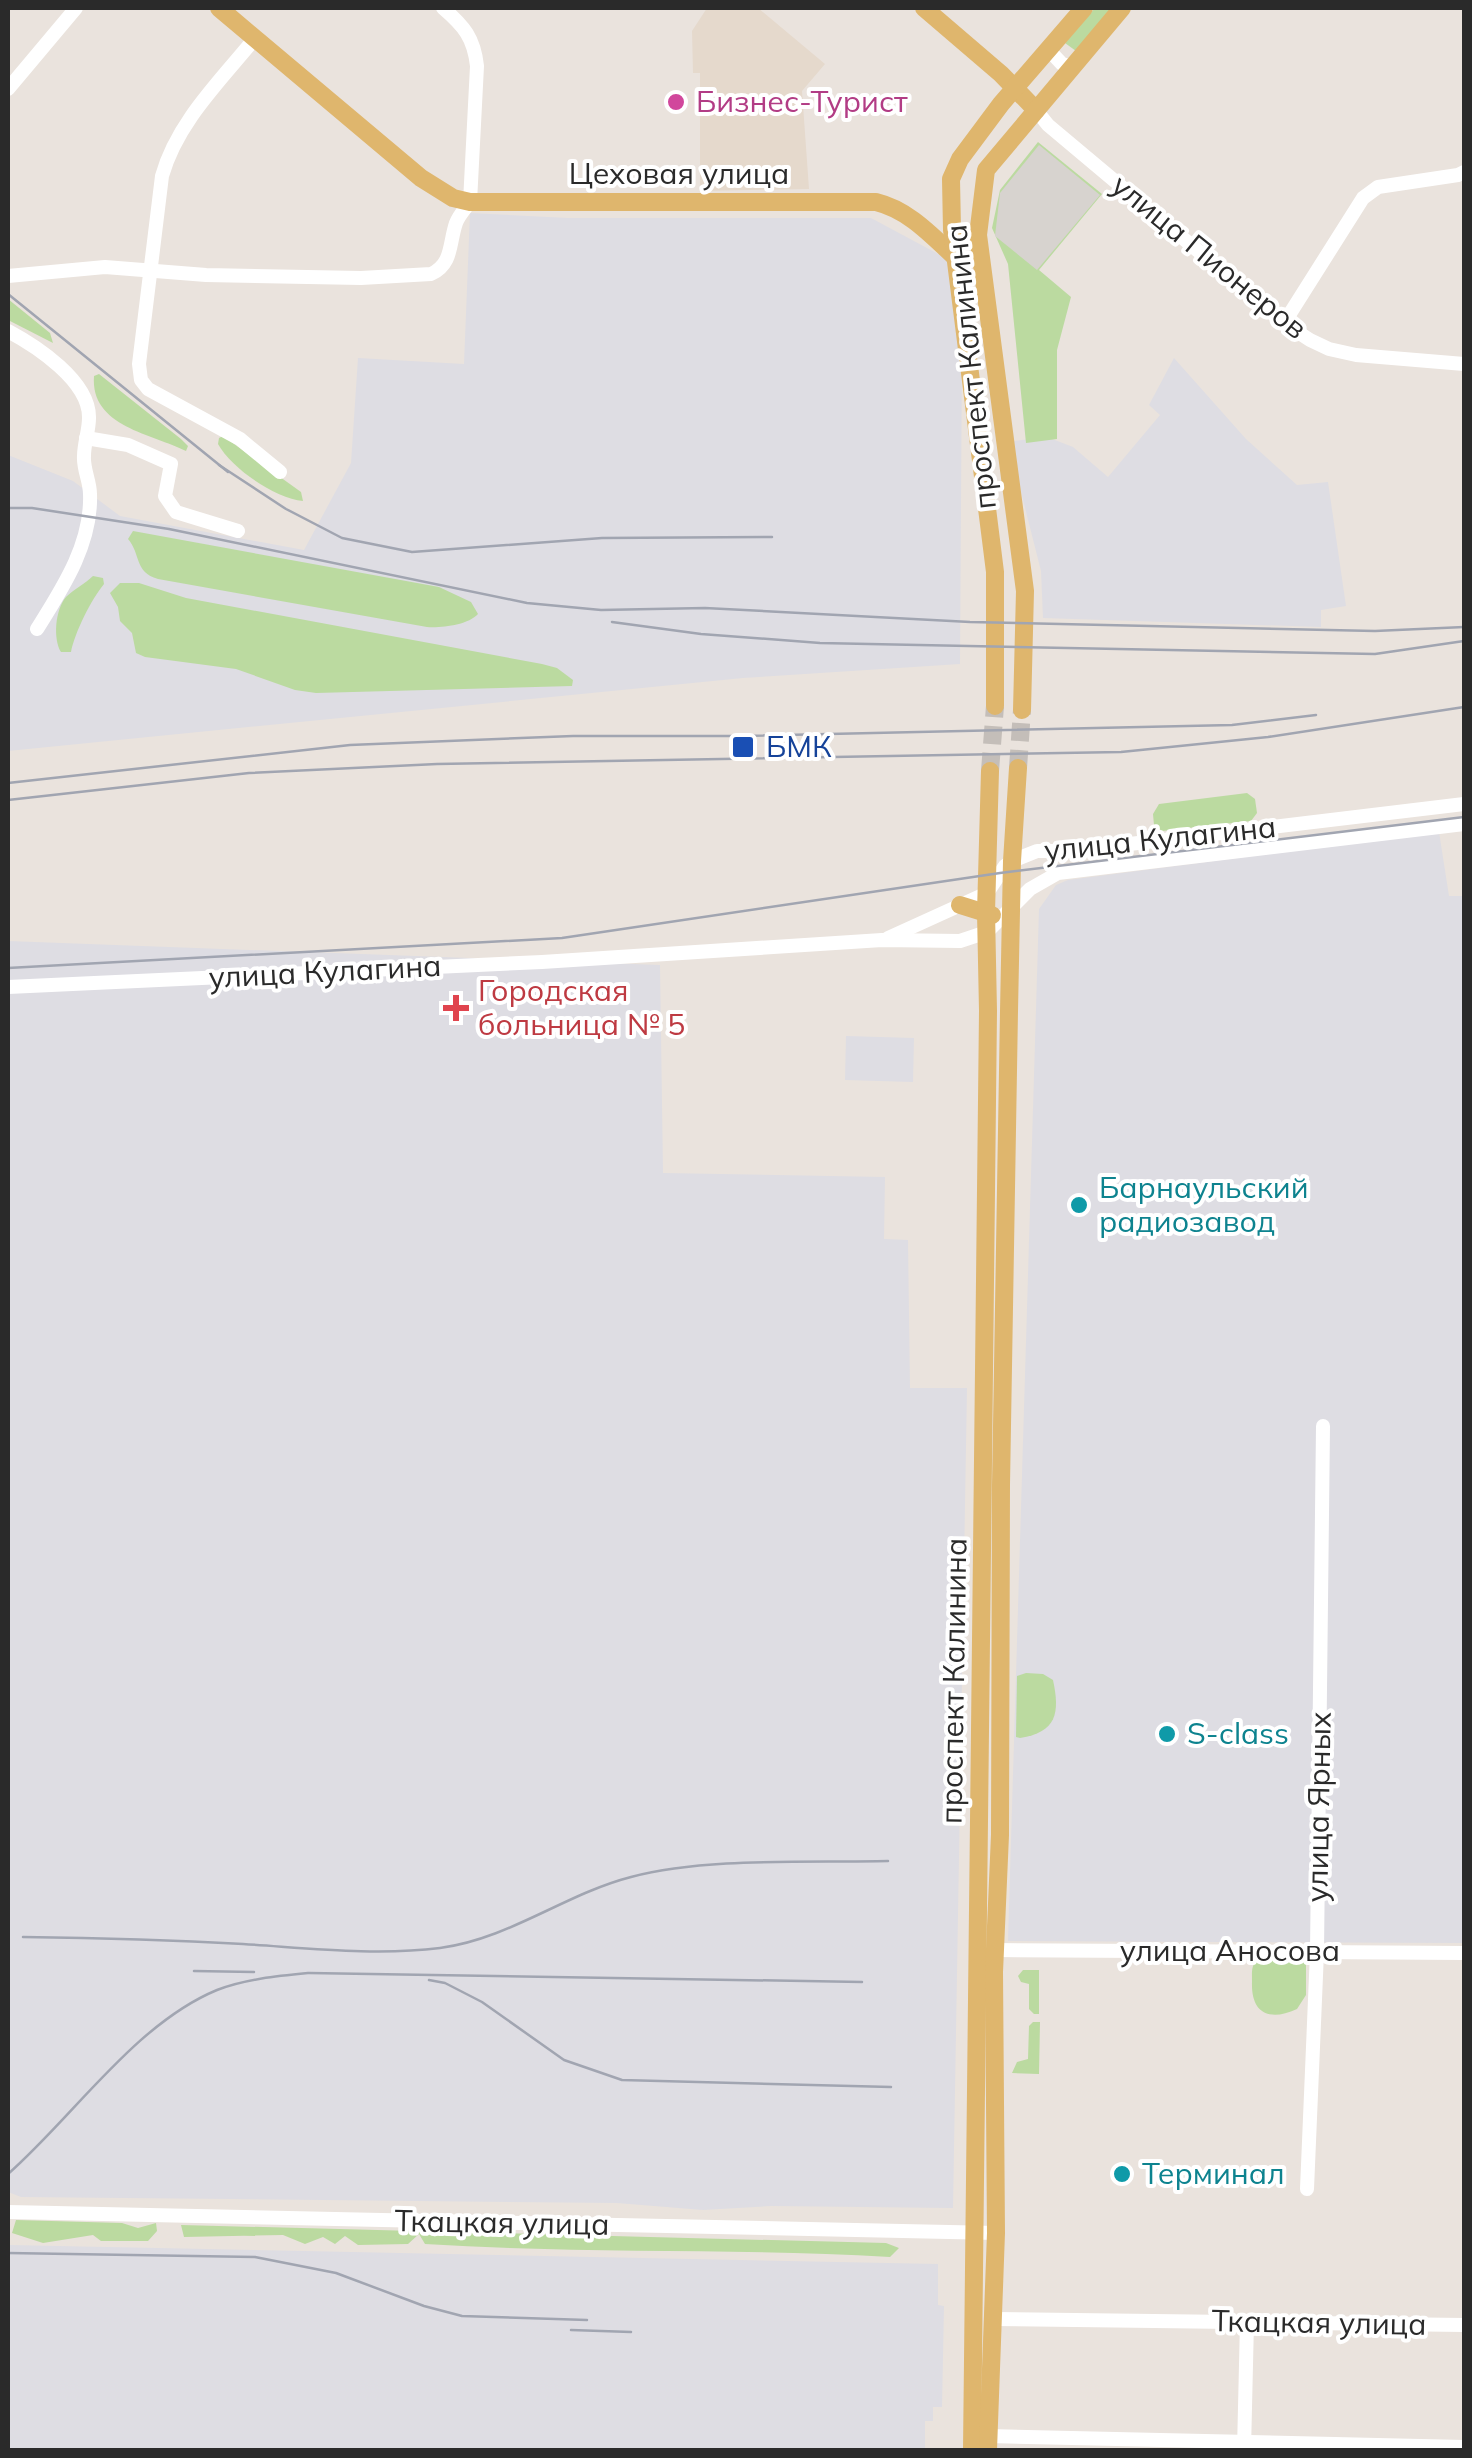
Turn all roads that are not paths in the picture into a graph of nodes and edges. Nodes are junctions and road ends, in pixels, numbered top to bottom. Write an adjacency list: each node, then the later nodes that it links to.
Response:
1 (76, 8): 11 (street)
2 (219, 8): 7 (main road, Цеховая улица)
3 (443, 8): 14 (street)
4 (924, 8): 10 (main road)
5 (1084, 8): 8 (main road, проспект Калинина)
6 (1122, 8): 9 (main road, проспект Калинина)
7 (256, 38): 14 (main road, Цеховая улица); 20 (street)
8 (1048, 49): 9 (street); 10 (main road, проспект Калинина)
9 (1072, 67): 12 (main road, проспект Калинина)
10 (1016, 88): 12 (main road); 16 (main road, проспект Калинина)
11 (8, 89)
12 (1036, 110): 17 (main road, проспект Калинина); 22 (street, улица Пионеров)
13 (1464, 172): 22 (street)
14 (470, 202): 15 (main road, Цеховая улица); 20 (street)
15 (888, 205): 16 (main road, Цеховая улица); 18 (main road)
16 (952, 230): 17 (main road, Цеховая улица); 18 (main road, проспект Калинина)
17 (978, 234): 19 (main road, проспект Калинина)
18 (956, 258): 19 (main road); 29 (main road, проспект Калинина)
19 (981, 259): 30 (main road, проспект Калинина)
20 (149, 270): 21 (street); 26 (street)
21 (8, 276)
22 (1284, 323): 24 (street, улица Пионеров)
23 (8, 331): 25 (street)
24 (1464, 364)
25 (86, 438): 27 (street); 28 (street)
26 (280, 472)
27 (238, 531)
28 (37, 630)
29 (995, 706)
30 (1022, 710)
31 (1018, 768): 35 (main road)
32 (990, 770): 37 (main road, проспект Калинина)
33 (1464, 808): 35 (street, улица Кулагина)
34 (1464, 824): 37 (street, улица Кулагина)
35 (1012, 866): 37 (main road); 37 (street, улица Кулагина)
36 (960, 905): 37 (main road); 38 (street, улица Кулагина)
37 (994, 913): 38 (street, улица Кулагина); 41 (main road, проспект Калинина); 41 (main road, проспект Калинина)
38 (882, 940): 39 (street, улица Кулагина)
39 (8, 987)
40 (1323, 1426): 42 (street, улица Ярных)
41 (987, 1950): 42 (street, улица Аносова); 46 (main road, проспект Калинина); 47 (main road, проспект Калинина)
42 (1317, 1952): 43 (street, улица Аносова); 44 (street, улица Ярных)
43 (1464, 1953)
44 (1307, 2188)
45 (8, 2212): 46 (street, Ткацкая улица)
46 (974, 2232): 47 (street, Ткацкая улица); 48 (main road, проспект Калинина)
47 (996, 2233): 48 (main road, проспект Калинина)
48 (984, 2318): 49 (street, Ткацкая улица); 51 (main road, проспект Калинина); 54 (main road, проспект Калинина)
49 (1247, 2322): 50 (street, Ткацкая улица); 52 (street)
50 (1464, 2326)
51 (988, 2444): 52 (street)
52 (1244, 2446): 53 (street)
53 (1464, 2447)
54 (972, 2450)

